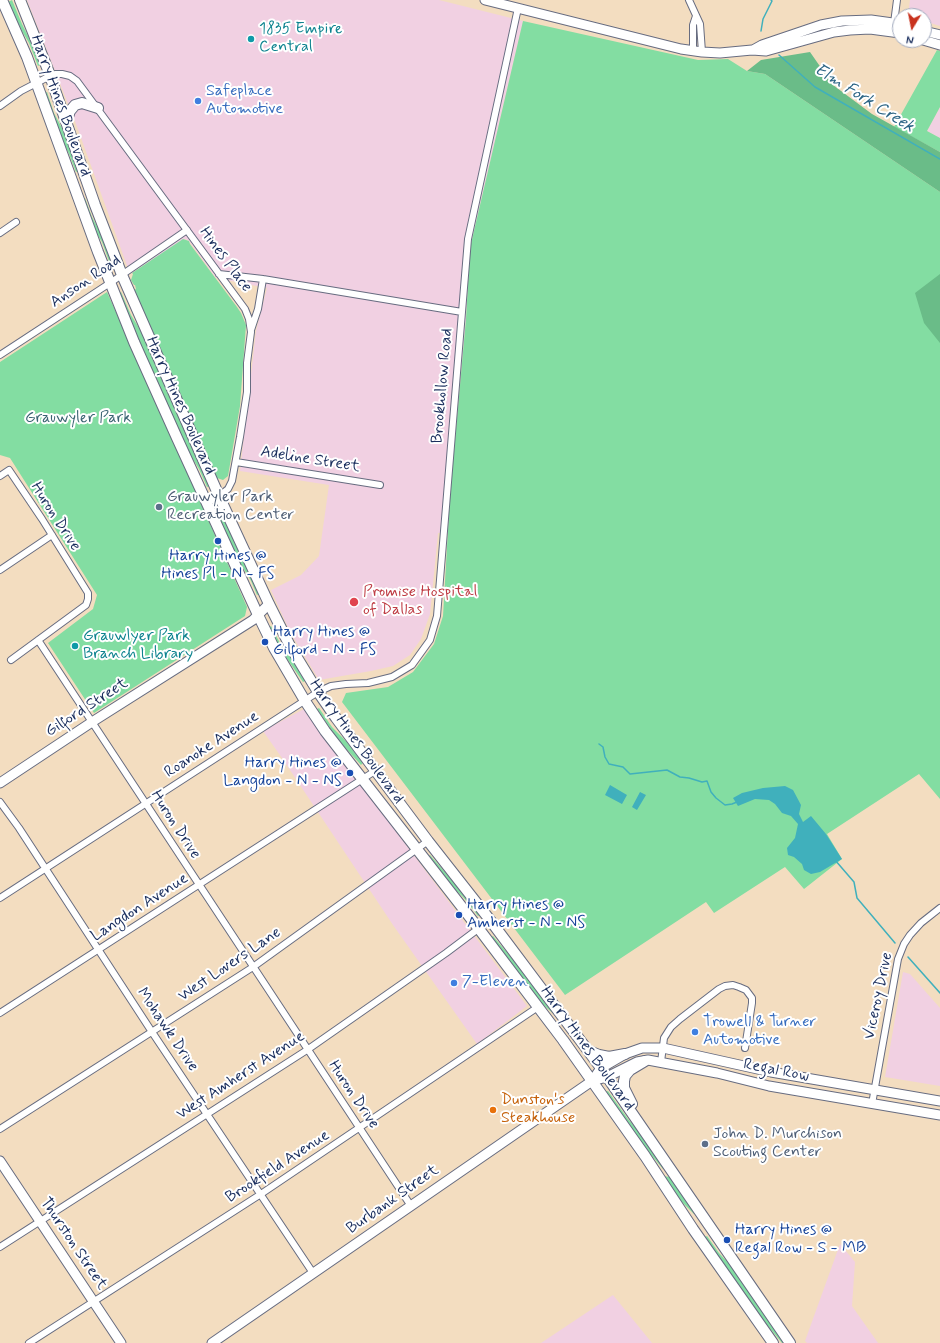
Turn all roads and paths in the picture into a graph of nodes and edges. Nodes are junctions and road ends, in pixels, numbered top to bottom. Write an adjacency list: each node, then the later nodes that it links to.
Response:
1 (2, 0): 9 (main road, Harry Hines Boulevard)
2 (20, 0): 8 (main road, Harry Hines Boulevard)
3 (485, 0): 5 (street)
4 (689, 0): 7 (street)
5 (518, 8): 7 (street); 22 (street, Brookhollow Road)
6 (892, 27): 7 (street)
7 (698, 52)
8 (50, 76): 9 (street); 11 (street, Hines Place); 12 (main road, Harry Hines Boulevard)
9 (36, 82): 10 (street); 14 (main road, Harry Hines Boulevard)
10 (0, 106)
11 (98, 108): 12 (main road); 16 (street, Hines Place)
12 (66, 122): 13 (main road, Harry Hines Boulevard)
13 (88, 185): 14 (main road); 19 (main road, Harry Hines Boulevard)
14 (75, 189): 21 (main road, Harry Hines Boulevard)
15 (16, 222): 17 (street)
16 (187, 230): 18 (street, Hines Place); 19 (street, Anson Road)
17 (0, 233)
18 (219, 274): 20 (street); 23 (street, Hines Place)
19 (122, 275): 21 (street, Anson Road); 28 (main road, Harry Hines Boulevard)
20 (263, 279): 22 (street); 23 (street)
21 (110, 283): 24 (street, Anson Road); 29 (main road, Harry Hines Boulevard)
22 (462, 312): 36 (street, Brookhollow Road)
23 (251, 332): 25 (street, Hines Place)
24 (0, 355)
25 (236, 462): 27 (street, Adeline Street); 28 (street, Hines Place)
26 (0, 476): 30 (street, Huron Drive)
27 (380, 484)
28 (220, 496): 29 (street, Hines Place); 32 (main road, Harry Hines Boulevard)
29 (207, 503): 33 (main road, Harry Hines Boulevard)
30 (52, 535): 31 (street); 34 (street, Huron Drive)
31 (0, 570)
32 (269, 604): 33 (street, Gilford Street); 36 (main road, Harry Hines Boulevard)
33 (258, 615): 37 (main road, Harry Hines Boulevard); 38 (street, Gilford Street)
34 (38, 640): 35 (street); 38 (street, Huron Drive)
35 (11, 660)
36 (318, 692): 37 (street, Roanoke Avenue); 39 (main road, Harry Hines Boulevard)
37 (305, 701): 40 (main road, Harry Hines Boulevard); 43 (street, Roanoke Avenue)
38 (92, 722): 41 (street, Gilford Street); 43 (street, Huron Drive)
39 (375, 771): 40 (street, Langdon Avenue); 44 (main road, Harry Hines Boulevard)
40 (362, 779): 45 (main road, Harry Hines Boulevard); 47 (street, Langdon Avenue)
41 (0, 783)
42 (0, 802): 46 (street, Mohawk Drive)
43 (145, 803): 46 (street, Roanoke Avenue); 47 (street, Huron Drive)
44 (428, 841): 45 (street, West Lovers Lane); 50 (main road, Harry Hines Boulevard)
45 (416, 849): 51 (main road, Harry Hines Boulevard); 53 (street, West Lovers Lane)
46 (46, 869): 48 (street, Roanoke Avenue); 52 (street, Mohawk Drive)
47 (199, 885): 52 (street, Langdon Avenue); 53 (street, Huron Drive)
48 (0, 898)
49 (940, 908): 71 (street, Viceroy Drive)
50 (490, 920): 51 (street, West Amherst Avenue); 60 (main road, Harry Hines Boulevard)
51 (480, 929): 54 (main road, Harry Hines Boulevard); 59 (street, West Amherst Avenue)
52 (99, 950): 55 (street, Langdon Avenue); 56 (street, Mohawk Drive)
53 (253, 967): 56 (street, West Lovers Lane); 59 (street, Huron Drive)
54 (538, 1007): 69 (main road, Harry Hines Boulevard); 76 (street, Brookfield Avenue)
55 (0, 1013)
56 (152, 1032): 74 (street, Mohawk Drive); 78 (street, West Lovers Lane)
57 (663, 1048): 58 (street); 61 (street, Regal Row); 63 (street); 64 (street, Regal Row)
58 (745, 1048)
59 (307, 1050): 74 (street, West Amherst Avenue); 76 (street, Huron Drive)
60 (587, 1050): 61 (main road); 65 (main road, Harry Hines Boulevard)
61 (625, 1054): 65 (street, Regal Row)
62 (645, 1061): 63 (street, Regal Row); 68 (street, Regal Row); 77 (main road)
63 (661, 1062): 66 (street, Regal Row)
64 (742, 1065): 66 (street); 67 (street, Regal Row)
65 (601, 1068): 68 (main road, Harry Hines Boulevard); 69 (street, Regal Row)
66 (701, 1070): 70 (street, Regal Row)
67 (791, 1075): 70 (street); 71 (street, Regal Row)
68 (607, 1077): 69 (street, Regal Row); 77 (main road, Harry Hines Boulevard)
69 (592, 1081): 79 (main road, Harry Hines Boulevard); 83 (street, Burbank Street)
70 (789, 1090): 73 (street, Regal Row)
71 (874, 1090): 72 (street, Regal Row); 73 (street, Viceroy Drive)
72 (940, 1101)
73 (872, 1104): 75 (street, Regal Row)
74 (207, 1113): 82 (street, Mohawk Drive); 85 (street, West Amherst Avenue)
75 (940, 1115)
76 (360, 1128): 82 (street, Brookfield Avenue); 83 (street, Huron Drive)
77 (642, 1128): 81 (main road, Harry Hines Boulevard)
78 (0, 1129)
79 (645, 1156): 81 (main road); 86 (main road, Harry Hines Boulevard)
80 (0, 1161): 85 (street, Thurston Street)
81 (671, 1171): 84 (main road, Harry Hines Boulevard)
82 (261, 1194): 88 (street, Mohawk Drive); 89 (street, Brookfield Avenue)
83 (411, 1206): 88 (street, Burbank Street)
84 (706, 1220): 86 (main road); 94 (main road, Harry Hines Boulevard)
85 (39, 1221): 87 (street, West Amherst Avenue); 89 (street, Thurston Street)
86 (693, 1229): 93 (main road, Harry Hines Boulevard)
87 (0, 1247)
88 (313, 1273): 92 (street, Burbank Street)
89 (93, 1301): 90 (street, Brookfield Avenue); 91 (street, Thurston Street)
90 (29, 1343)
91 (121, 1343)
92 (212, 1343)
93 (773, 1343)
94 (790, 1343)

